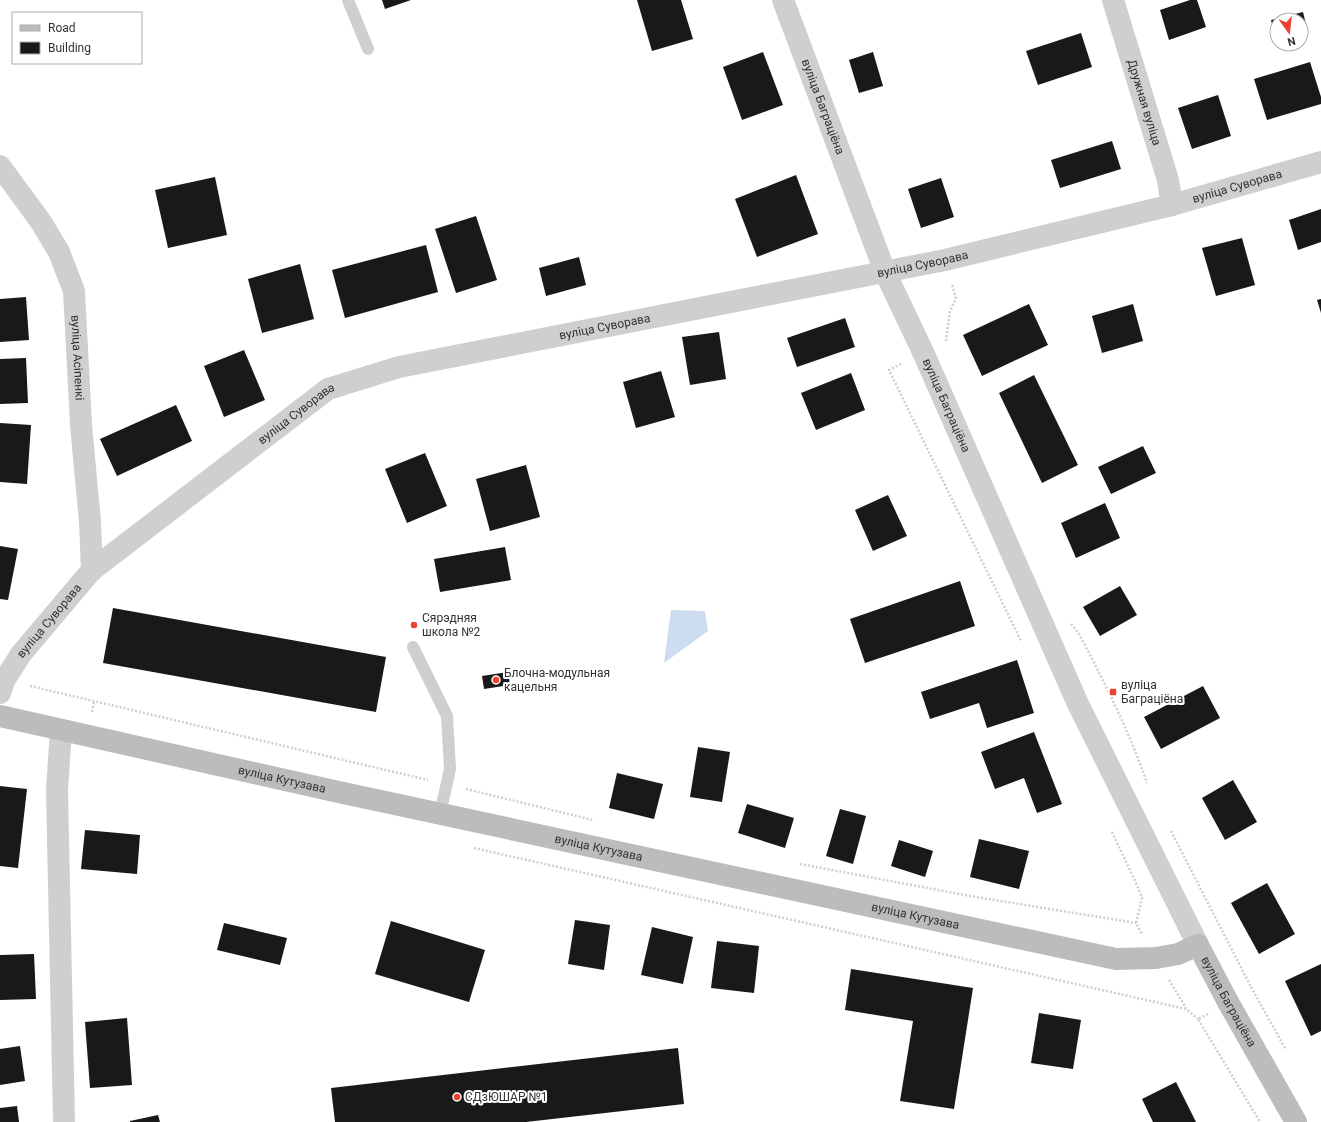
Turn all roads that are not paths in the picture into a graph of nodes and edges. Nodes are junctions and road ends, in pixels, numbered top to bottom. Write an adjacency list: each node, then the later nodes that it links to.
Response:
1 (348, 0): 4 (lane)
2 (784, 0): 8 (street, вуліца Баграціёна)
3 (1113, 0): 7 (street, Дружная вуліца)
4 (368, 49)
5 (1321, 162): 7 (street, вуліца Суворава)
6 (0, 166): 9 (street, вуліца Асіпенкі)
7 (1172, 205): 8 (street, вуліца Суворава)
8 (885, 272): 9 (street, вуліца Суворава); 15 (street, вуліца Баграціёна)
9 (92, 570): 11 (street, вуліца Суворава)
10 (413, 647): 14 (lane)
11 (2, 687)
12 (0, 716): 13 (main road, вуліца Кутузава)
13 (61, 730): 14 (main road, вуліца Кутузава); 16 (street)
14 (440, 814): 15 (main road, вуліца Кутузава)
15 (1198, 945): 17 (main road, вуліца Баграціёна)
16 (64, 1122)
17 (1296, 1122)

